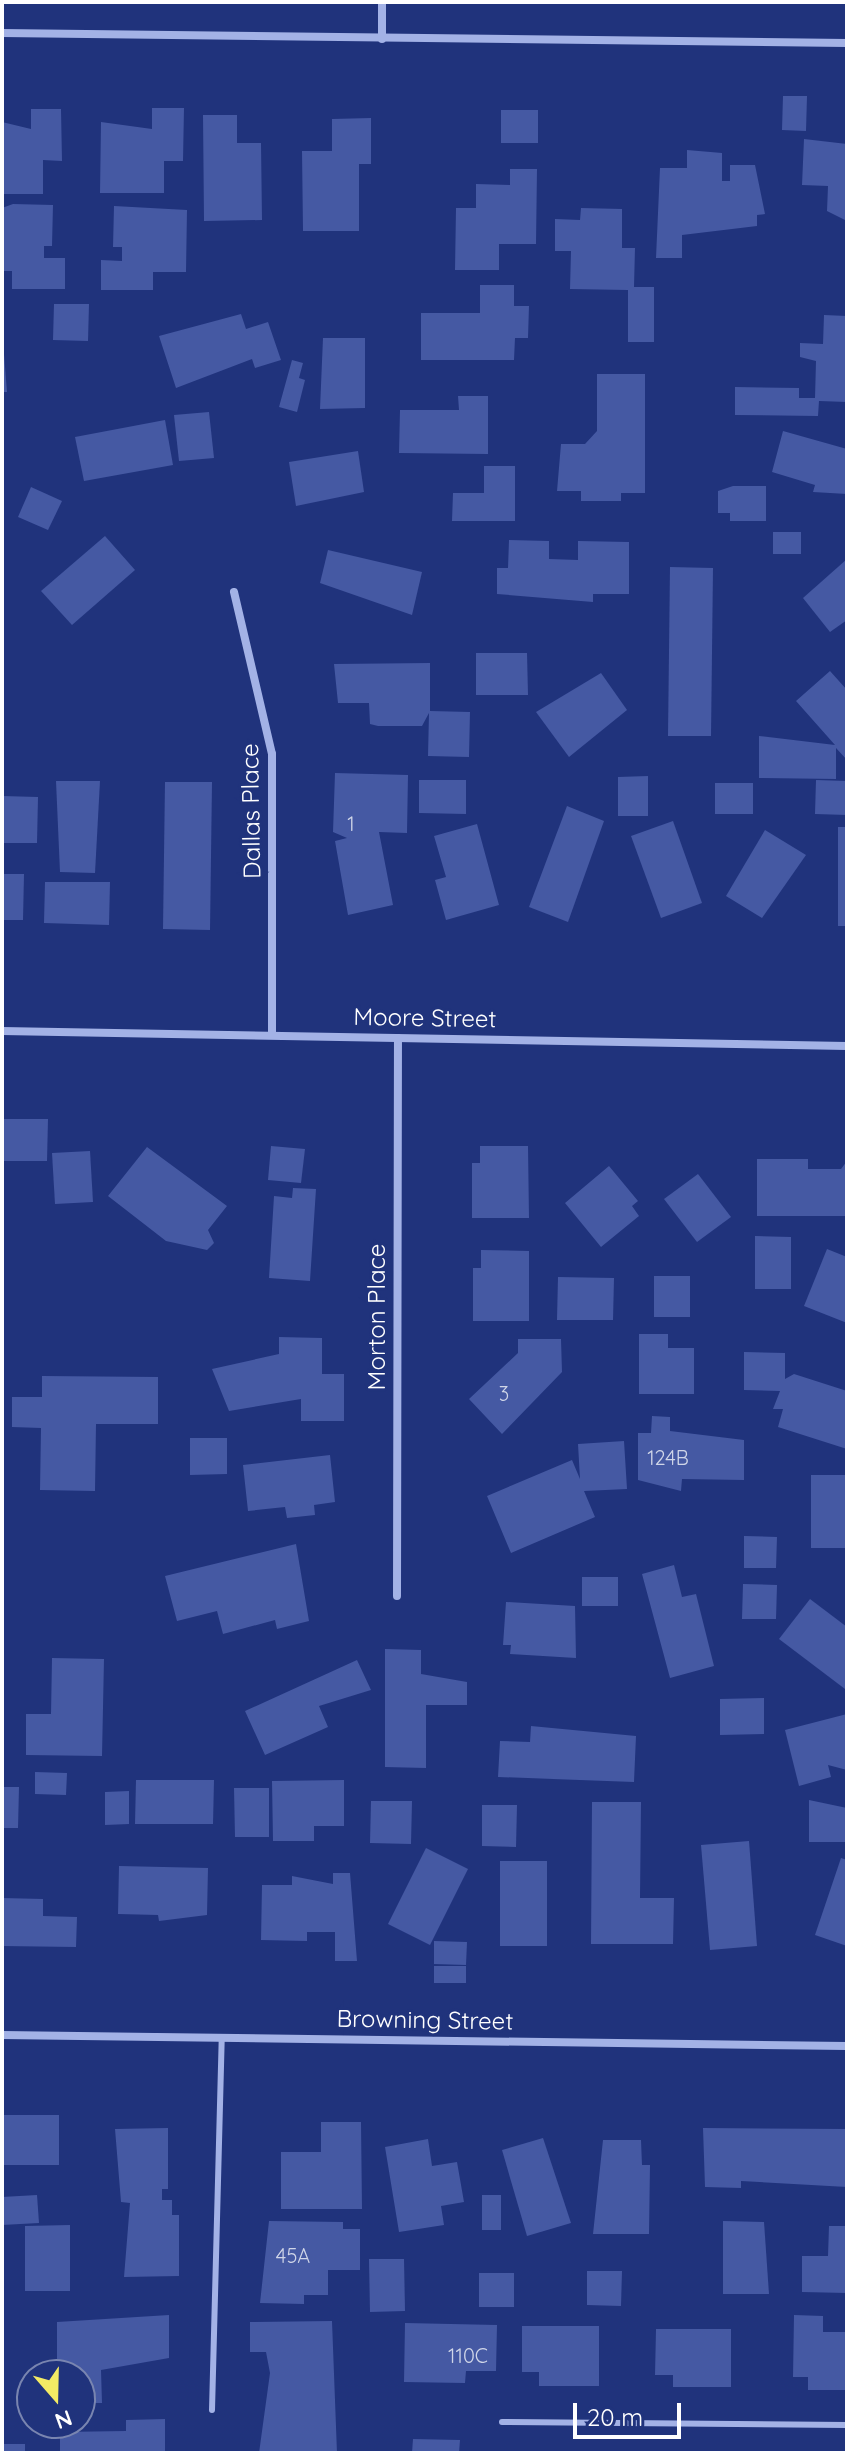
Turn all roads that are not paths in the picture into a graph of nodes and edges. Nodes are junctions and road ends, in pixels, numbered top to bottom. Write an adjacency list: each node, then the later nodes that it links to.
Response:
1 (382, 2): 3 (street)
2 (2, 33): 3 (street)
3 (382, 39): 4 (street)
4 (847, 43)
5 (234, 592): 7 (street, Dallas Place)
6 (2, 1031): 7 (street, Moore Street)
7 (272, 1033): 8 (street, Moore Street)
8 (398, 1038): 9 (street, Moore Street); 10 (street, Morton Place)
9 (847, 1046)
10 (397, 1596)
11 (2, 2035): 12 (street, Browning Street)
12 (222, 2038): 13 (street, Browning Street); 14 (lane)
13 (847, 2046)
14 (212, 2410)
15 (502, 2422): 16 (lane)
16 (847, 2425)

